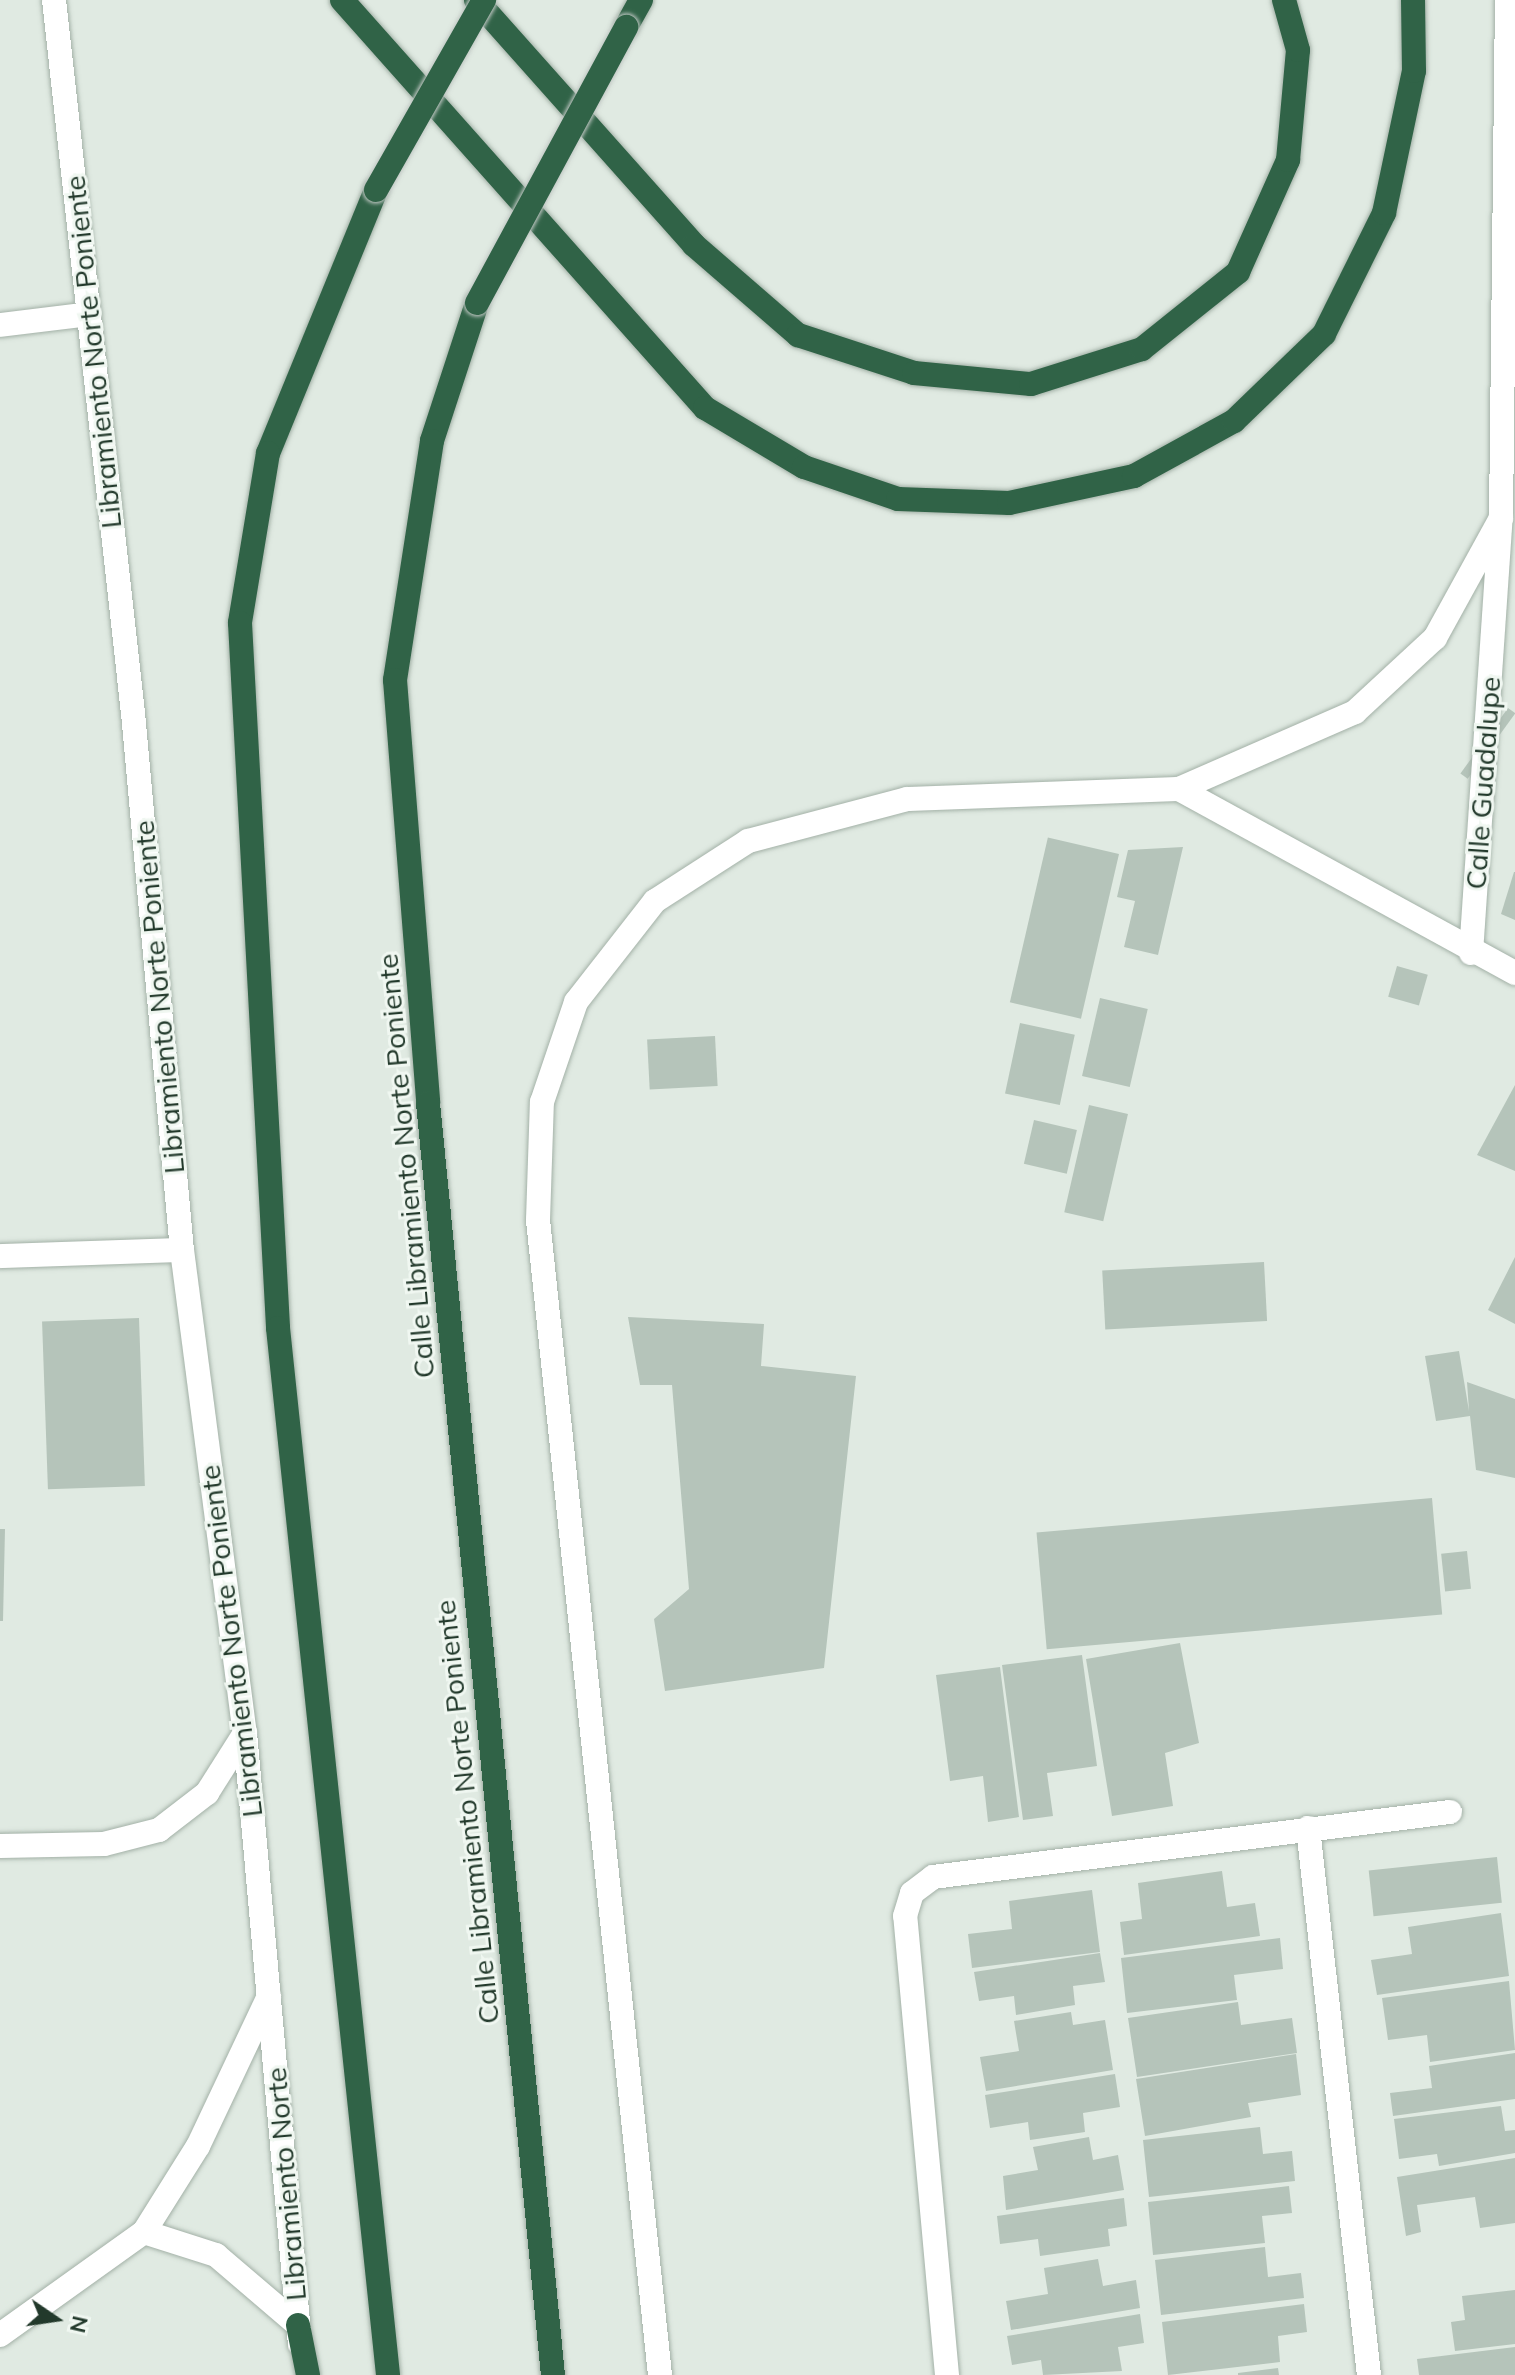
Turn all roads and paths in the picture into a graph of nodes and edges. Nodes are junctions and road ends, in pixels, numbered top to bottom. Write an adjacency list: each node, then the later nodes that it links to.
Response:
1 (54, 0): 9 (street, Libramiento Norte Poniente)
2 (342, 0): 7 (highway)
3 (476, 0): 6 (highway)
4 (484, 0): 26 (highway, bridge)
5 (641, 0): 27 (highway, Calle Libramiento Norte Poniente, bridge)
6 (1284, 0)
7 (1413, 0)
8 (1507, 0): 11 (street, Calle Guadalupe)
9 (89, 314): 10 (street); 15 (street, Libramiento Norte Poniente)
10 (0, 325)
11 (1501, 518): 12 (street); 13 (street, Calle Guadalupe)
12 (1179, 789): 13 (street); 28 (street)
13 (1471, 953): 14 (street)
14 (1515, 973)
15 (182, 1250): 16 (street); 17 (street, Libramiento Norte Poniente)
16 (0, 1256)
17 (245, 1733): 20 (street); 21 (street, Libramiento Norte Poniente)
18 (1450, 1812): 19 (street)
19 (1308, 1828): 29 (street); 30 (street)
20 (0, 1846)
21 (270, 1993): 22 (street); 23 (street, Libramiento Norte)
22 (144, 2232): 23 (street); 24 (street)
23 (298, 2325): 25 (highway)
24 (0, 2335)
25 (305, 2375)
26 (388, 2375)
27 (553, 2375)
28 (660, 2375)
29 (947, 2375)
30 (1369, 2375)

